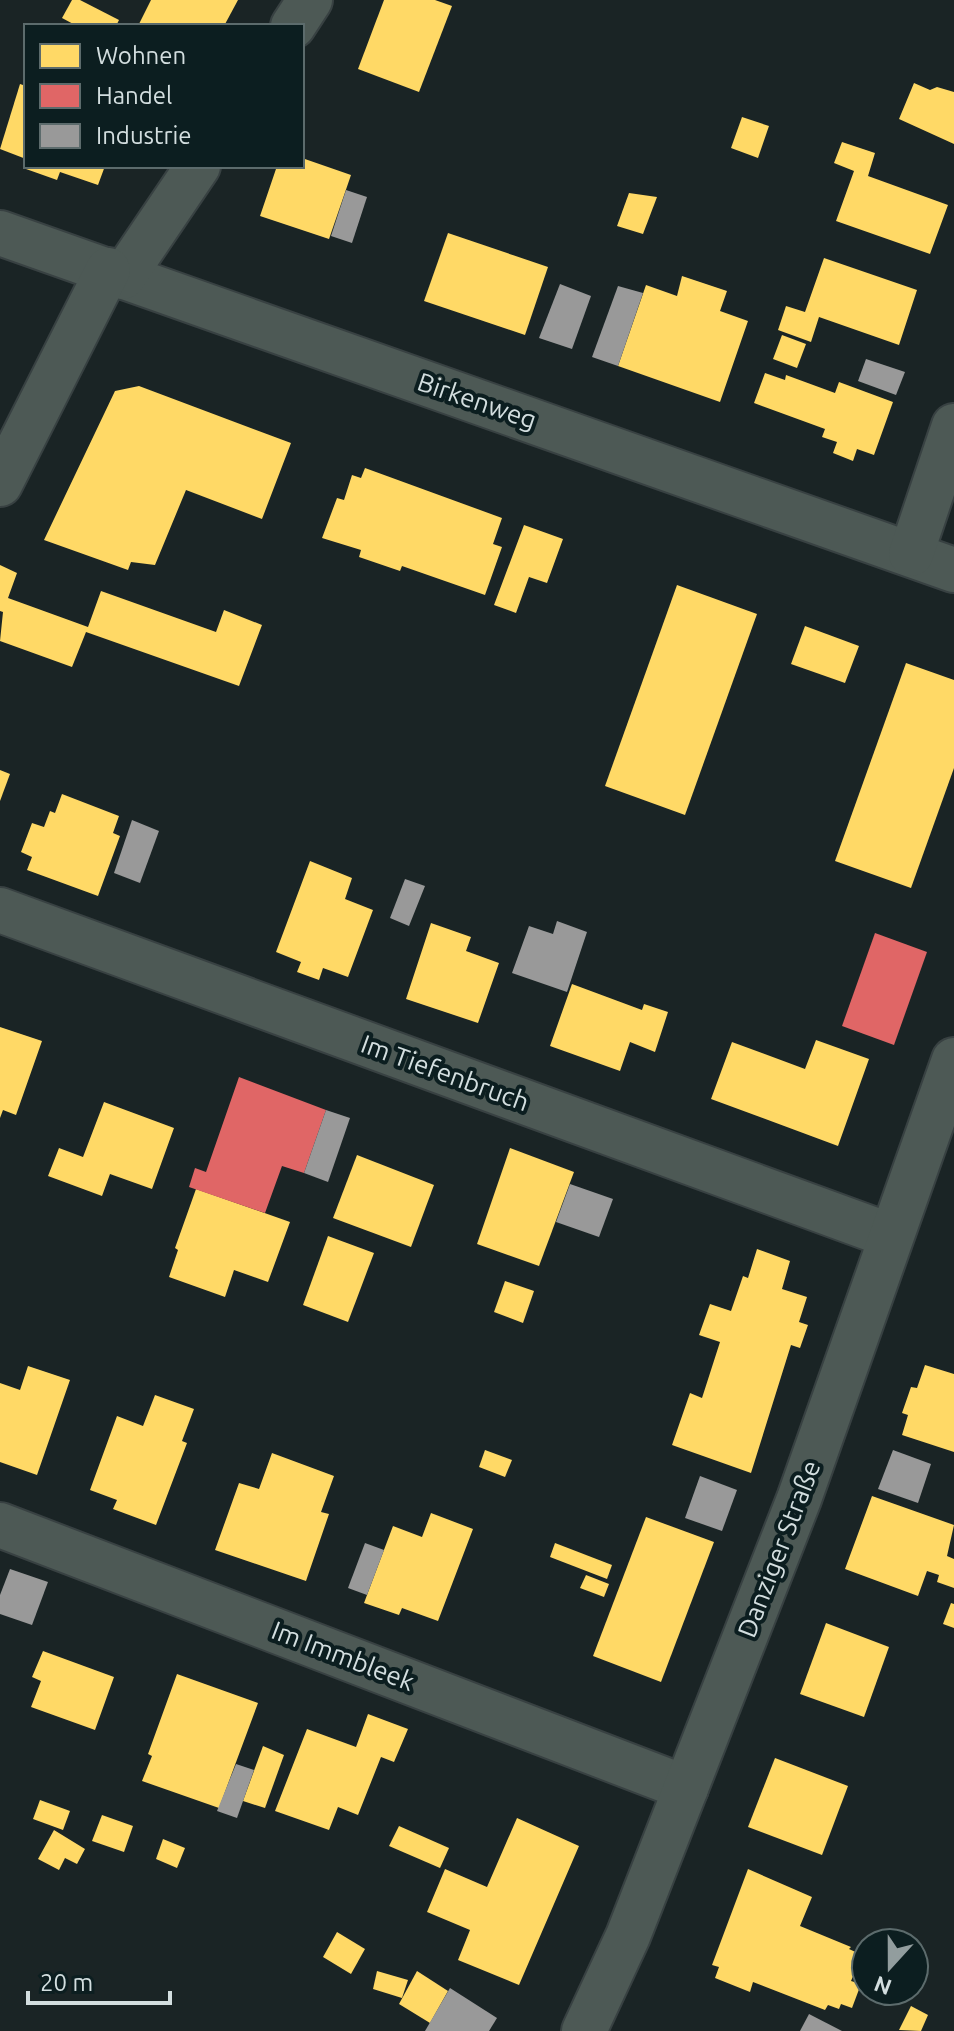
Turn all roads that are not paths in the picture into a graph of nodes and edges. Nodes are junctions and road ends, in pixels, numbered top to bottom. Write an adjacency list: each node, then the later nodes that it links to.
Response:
1 (310, 0): 2 (street)
2 (294, 24)
3 (196, 168): 5 (street)
4 (0, 233): 5 (street, Birkenweg)
5 (116, 274): 7 (street); 8 (street, Birkenweg)
6 (954, 426): 8 (street)
7 (0, 484)
8 (911, 554): 9 (street, Birkenweg)
9 (954, 570)
10 (0, 910): 12 (street, Im Tiefenbruch)
11 (954, 1060): 12 (street, Danziger Straße)
12 (891, 1236): 14 (street, Danziger Straße)
13 (0, 1525): 14 (street, Im Immbleek)
14 (686, 1788): 15 (street, Danziger Straße)
15 (584, 2031)

